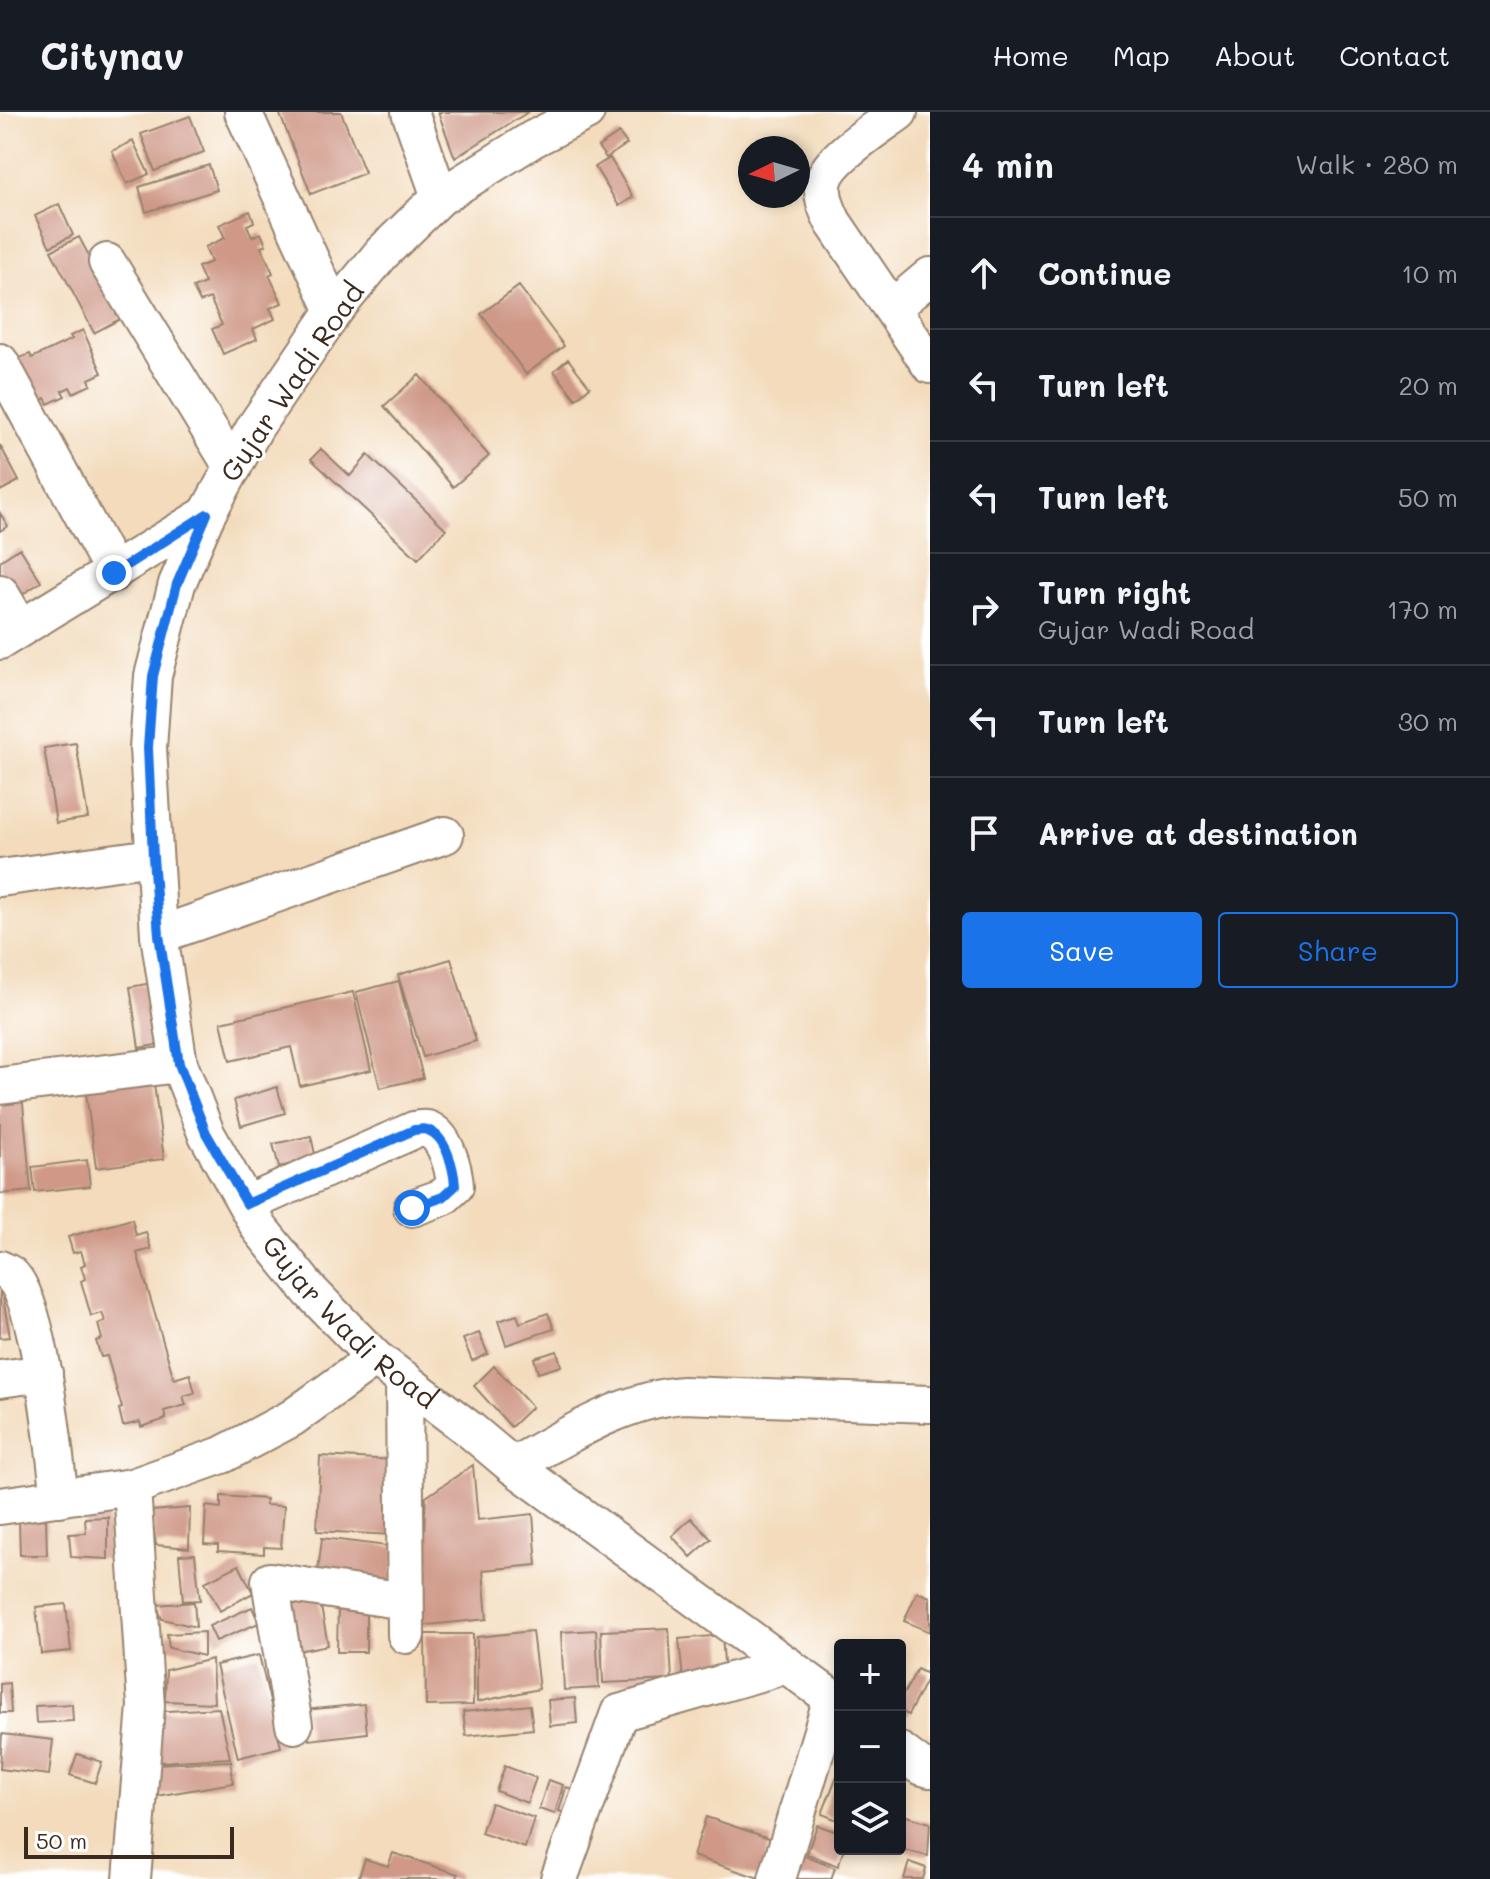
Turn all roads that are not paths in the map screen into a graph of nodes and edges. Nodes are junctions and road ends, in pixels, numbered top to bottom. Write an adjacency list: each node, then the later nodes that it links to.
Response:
1 (243, 112): 9 (street)
2 (410, 112): 5 (street)
3 (899, 112): 8 (street)
4 (569, 116): 5 (street, Gujar Wadi Road)
5 (440, 197): 9 (street, Gujar Wadi Road)
6 (107, 262): 12 (street)
7 (930, 276): 8 (street)
8 (892, 308): 11 (street)
9 (334, 311): 12 (street, Gujar Wadi Road)
10 (0, 362): 14 (street)
11 (930, 365)
12 (233, 468): 13 (street, Gujar Wadi Road)
13 (207, 514): 14 (street); 18 (street, Gujar Wadi Road)
14 (114, 573): 16 (street)
15 (0, 593): 16 (street)
16 (10, 634)
17 (445, 835): 20 (street)
18 (153, 857): 19 (street); 20 (street, Gujar Wadi Road)
19 (0, 878)
20 (159, 935): 21 (street, Gujar Wadi Road)
21 (179, 1064): 22 (street); 23 (street, Gujar Wadi Road)
22 (0, 1086)
23 (247, 1204): 24 (street); 26 (street, Gujar Wadi Road)
24 (412, 1208)
25 (0, 1269): 27 (street)
26 (375, 1358): 29 (street, Gujar Wadi Road); 32 (street)
27 (44, 1373): 28 (street); 33 (street)
28 (0, 1379)
29 (404, 1379): 31 (street, Gujar Wadi Road); 38 (street)
30 (930, 1404): 31 (street)
31 (513, 1466): 35 (street, Gujar Wadi Road)
32 (132, 1487): 33 (street); 41 (street)
33 (60, 1498): 34 (street)
34 (0, 1506)
35 (787, 1665): 36 (street, Gujar Wadi Road); 42 (street)
36 (834, 1700)
37 (834, 1707): 43 (street)
38 (294, 1725)
39 (906, 1756): 40 (street)
40 (930, 1769)
41 (132, 1879)
42 (559, 1879)
43 (777, 1879)

